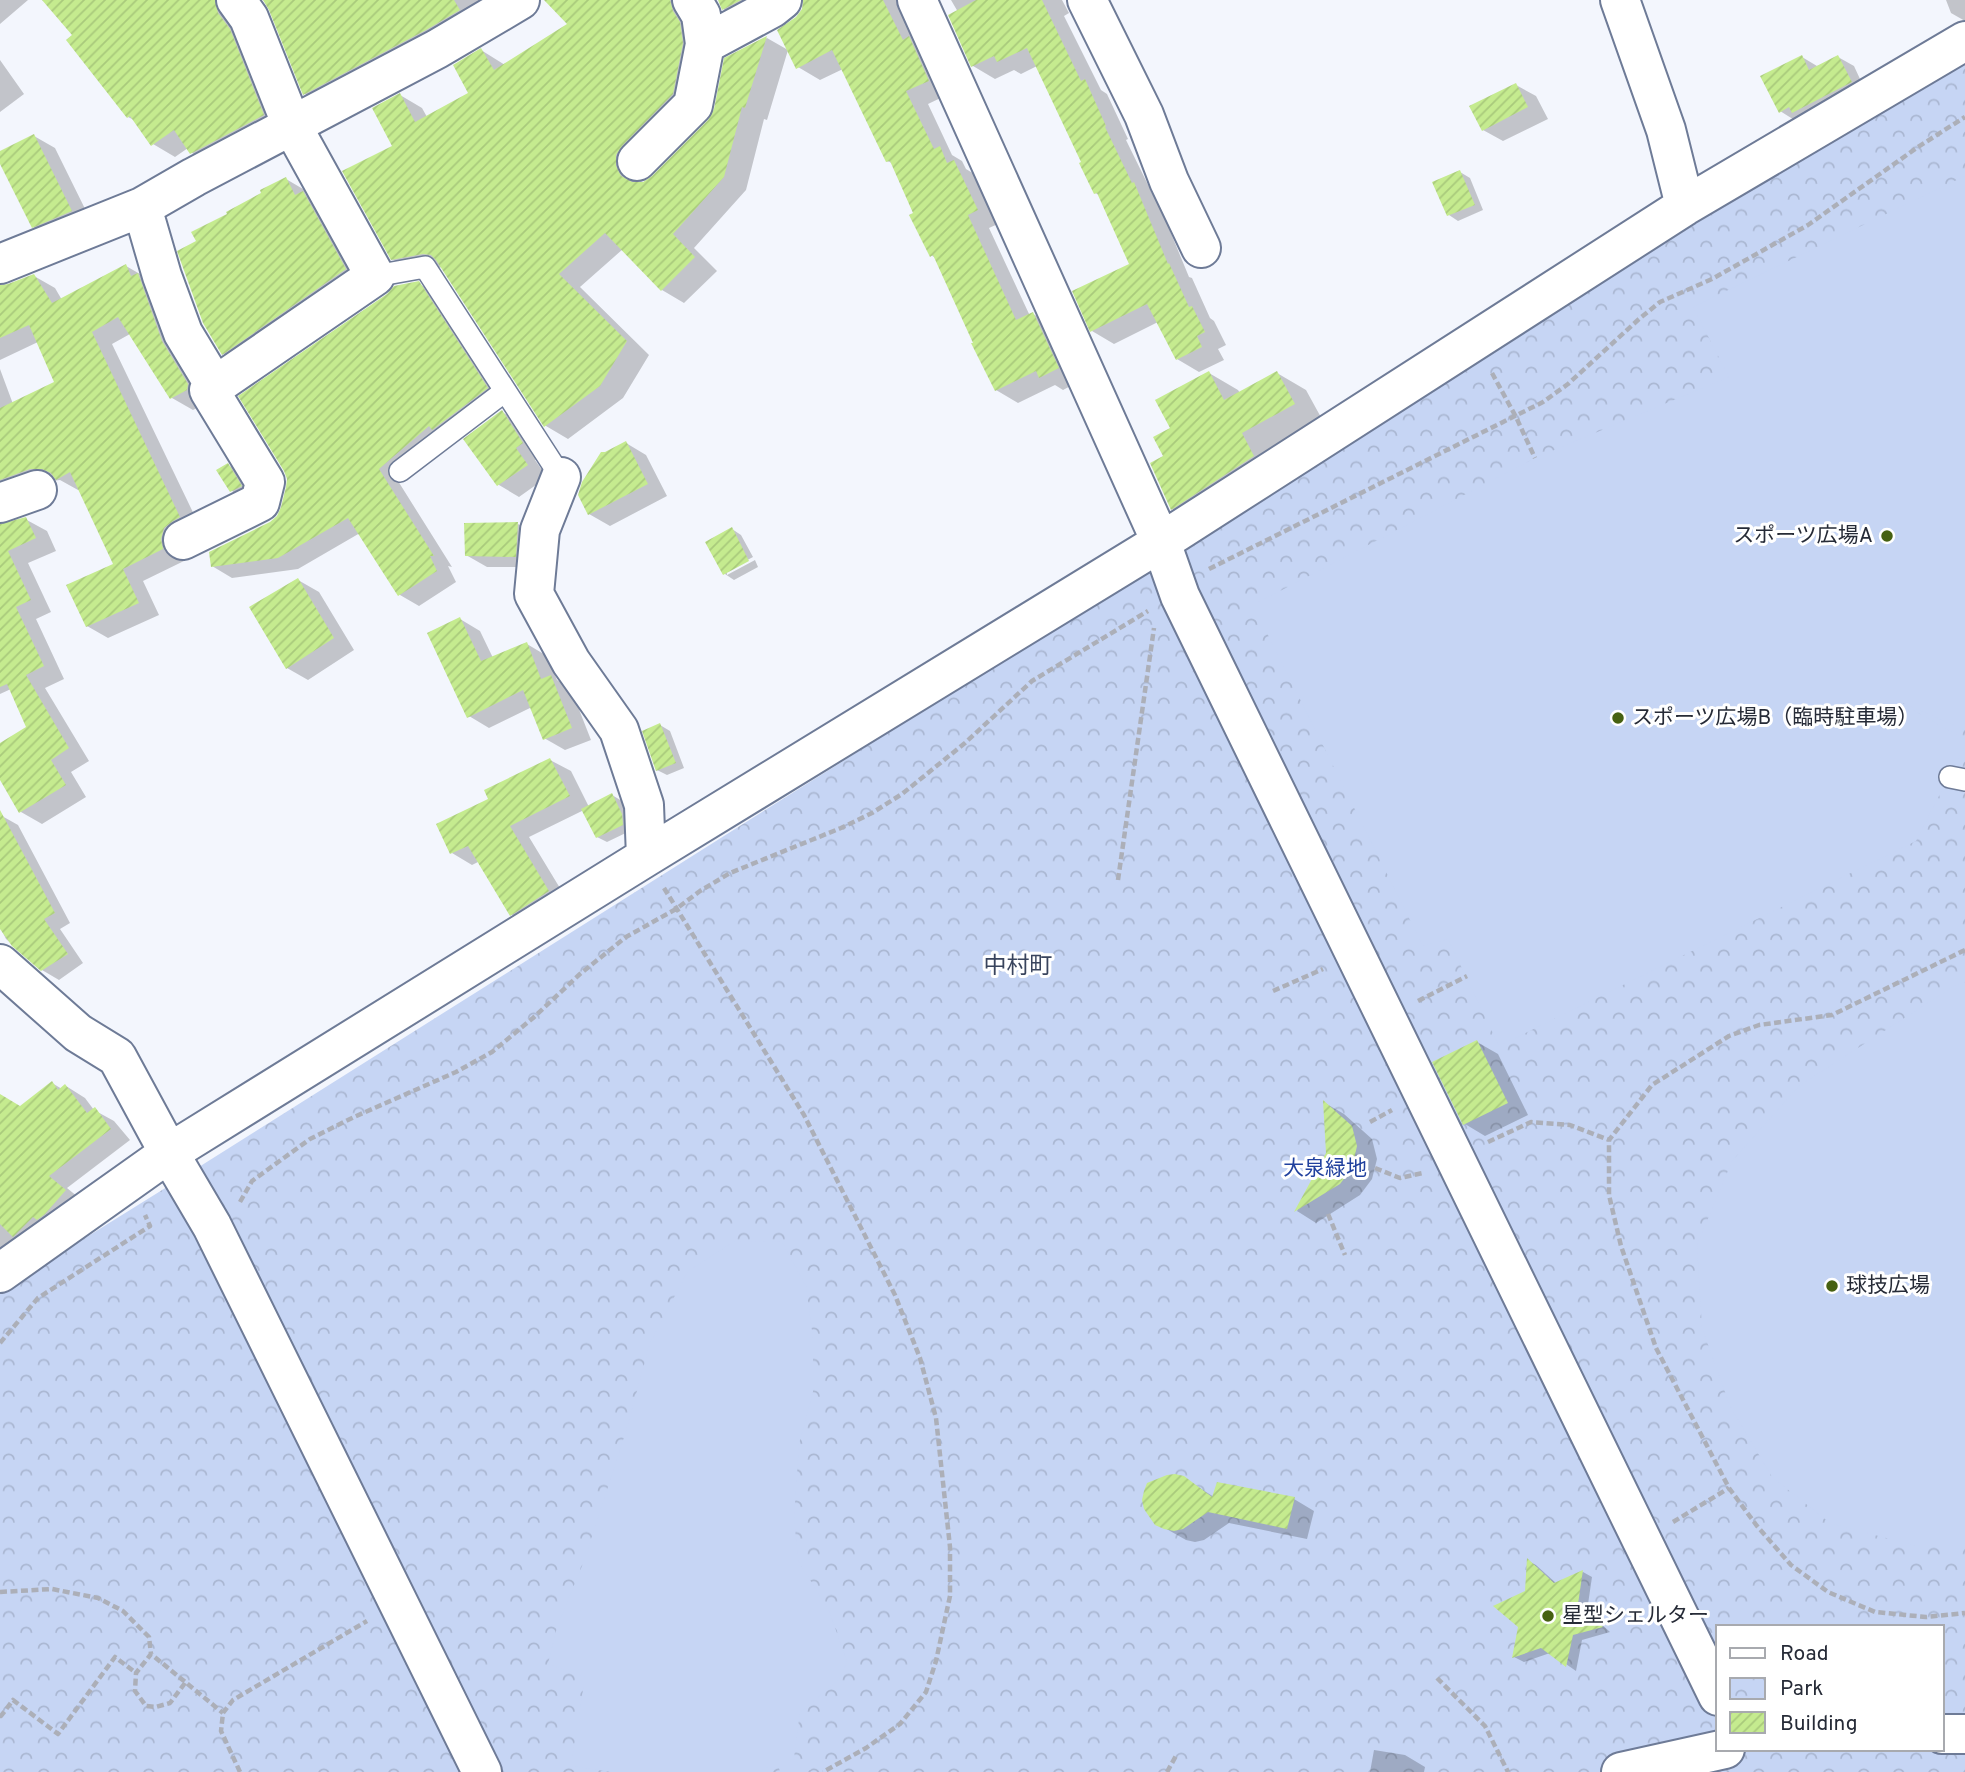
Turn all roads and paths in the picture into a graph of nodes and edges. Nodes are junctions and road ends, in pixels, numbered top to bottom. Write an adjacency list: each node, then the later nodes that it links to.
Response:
1 (236, 0): 11 (street)
2 (520, 0): 11 (street)
3 (692, 0): 9 (street)
4 (782, 0): 9 (street)
5 (917, 0): 28 (street)
6 (1087, 0): 15 (street)
7 (1620, 0): 13 (street)
8 (1965, 41): 13 (street)
9 (705, 44): 12 (street)
10 (1965, 117): 21 (path)
11 (292, 127): 14 (street); 17 (street)
12 (637, 161)
13 (1685, 206): 18 (street)
14 (142, 207): 16 (street); 19 (street)
15 (1189, 239)
16 (0, 264)
17 (375, 276): 19 (street); 20 (lane)
18 (1474, 341): 21 (path); 28 (street)
19 (215, 386): 27 (street)
20 (505, 391): 23 (lane); 24 (lane)
21 (1516, 416): 22 (path); 29 (path)
22 (1535, 458)
23 (400, 471)
24 (561, 477): 30 (street)
25 (37, 490): 26 (street)
26 (0, 503)
27 (183, 540)
28 (1161, 542): 29 (street); 30 (street)
29 (1171, 596): 31 (path); 32 (path); 34 (street)
30 (646, 857): 32 (path); 39 (street)
31 (1118, 880)
32 (676, 909): 42 (path); 64 (path)
33 (1965, 950): 46 (path)
34 (1355, 954): 37 (path); 38 (street)
35 (0, 964): 39 (street)
36 (1467, 976): 38 (path)
37 (1273, 991)
38 (1386, 1017): 47 (street)
39 (169, 1153): 42 (street); 44 (street)
40 (1328, 1214): 43 (path)
41 (150, 1226): 45 (path)
42 (212, 1226): 49 (street)
43 (1345, 1255)
44 (0, 1273)
45 (0, 1343)
46 (1729, 1488): 47 (path); 50 (path)
47 (1642, 1540): 55 (street)
48 (0, 1592): 51 (path)
49 (398, 1603): 56 (path); 63 (street)
50 (1965, 1613)
51 (151, 1654): 52 (path); 54 (path)
52 (136, 1673): 54 (path); 57 (path)
53 (1437, 1678): 66 (path)
54 (185, 1683): 56 (path)
55 (1716, 1692)
56 (223, 1713): 62 (path)
57 (0, 1715)
58 (1944, 1734): 59 (street)
59 (1965, 1734)
60 (1716, 1751): 67 (street)
61 (1177, 1754): 65 (path)
62 (240, 1772)
63 (482, 1772)
64 (823, 1772)
65 (1167, 1772)
66 (1507, 1772)
67 (1622, 1772)

